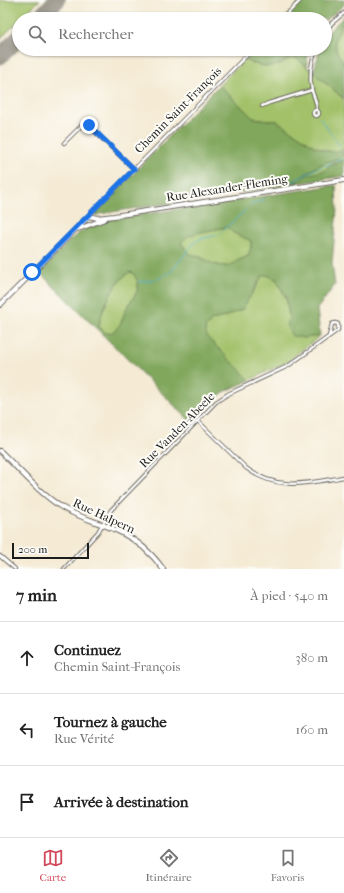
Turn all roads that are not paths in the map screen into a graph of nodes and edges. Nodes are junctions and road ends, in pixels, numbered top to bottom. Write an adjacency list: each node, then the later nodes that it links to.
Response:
1 (301, 0): 2 (street)
2 (289, 12)
3 (344, 13): 4 (street)
4 (332, 23)
5 (246, 56): 11 (street, Chemin Saint-François)
6 (314, 56): 7 (street)
7 (312, 90): 8 (street); 9 (street)
8 (262, 106)
9 (317, 110)
10 (64, 143): 11 (street)
11 (134, 169): 13 (street, Chemin Saint-François)
12 (344, 180): 14 (street, Rue Alexander-Fleming)
13 (89, 216): 14 (street, Rue Alexander-Fleming); 15 (street, Chemin Saint-François)
14 (114, 216): 15 (street, Rue Alexander-Fleming)
15 (75, 229): 16 (street, Chemin Saint-François)
16 (0, 305)
17 (329, 336): 17 (street, Rue Vanden-Abeele); 18 (street, Rue Vanden-Abeele)
18 (198, 421): 20 (street); 21 (street, Rue Vanden-Abeele)
19 (0, 450): 21 (street, Rue Halpern)
20 (344, 477)
21 (103, 525): 24 (street, Rue Vanden-Abeele); 25 (street, Rue Halpern)
22 (0, 556): 23 (street)
23 (15, 569)
24 (64, 569)
25 (163, 569)

